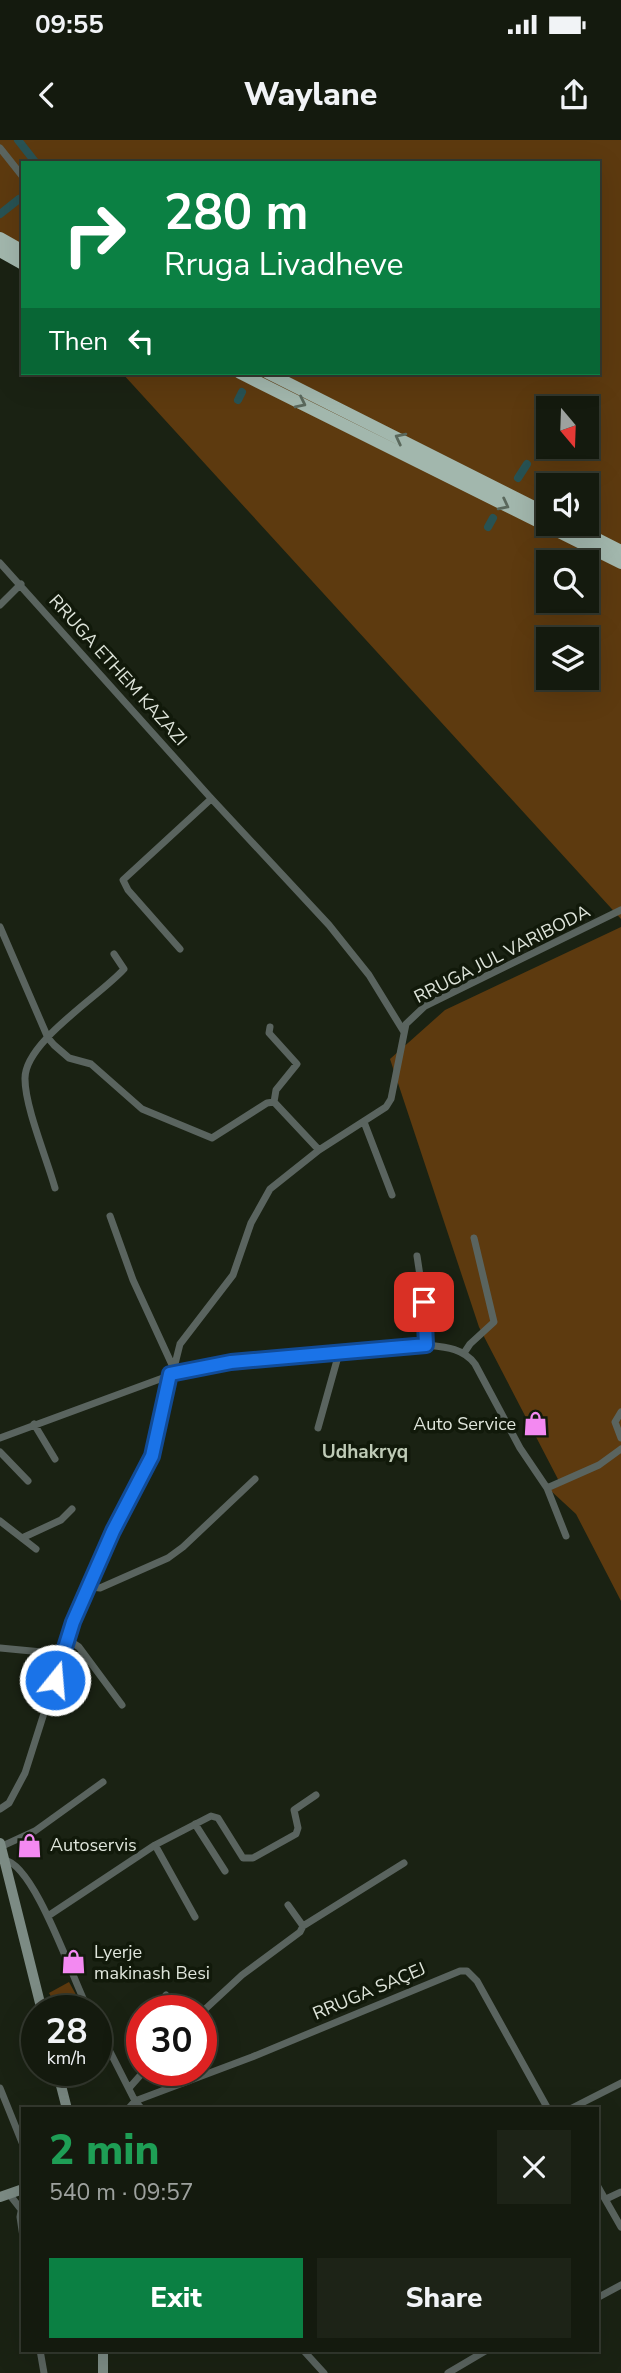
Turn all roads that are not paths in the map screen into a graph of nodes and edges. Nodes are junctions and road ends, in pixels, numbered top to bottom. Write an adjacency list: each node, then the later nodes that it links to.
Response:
1 (0, 148): 2 (street)
2 (21, 174)
3 (0, 239): 4 (highway)
4 (21, 250)
5 (0, 251): 6 (highway)
6 (21, 263)
7 (244, 375): 13 (highway, one-way to 13)
8 (272, 375): 9 (highway, one-way to 8)
9 (536, 508)
10 (592, 536): 11 (highway)
11 (621, 551)
12 (0, 563): 14 (street, RRUGA ETHEM KAZAZI)
13 (621, 563)
14 (21, 584): 15 (street); 16 (street, RRUGA ETHEM KAZAZI)
15 (0, 605)
16 (211, 799): 19 (street); 22 (street, RRUGA ETHEM KAZAZI)
17 (621, 910): 22 (street, RRUGA JUL VARIBODA)
18 (0, 927): 23 (street)
19 (180, 949)
20 (114, 954): 23 (street)
21 (270, 1027): 24 (street)
22 (404, 1032): 25 (street)
23 (48, 1038): 24 (street); 27 (street)
24 (274, 1102): 26 (street)
25 (364, 1122): 26 (street); 28 (street)
26 (319, 1150): 35 (street)
27 (55, 1188)
28 (392, 1195)
29 (110, 1216): 35 (street)
30 (474, 1238): 34 (street)
31 (417, 1256): 32 (street)
32 (426, 1345): 33 (street); 34 (street)
33 (339, 1353): 35 (street); 38 (street)
34 (464, 1353): 46 (street)
35 (171, 1371): 37 (street); 52 (street)
36 (621, 1412): 40 (street)
37 (34, 1424): 39 (street); 43 (street)
38 (318, 1428)
39 (0, 1438)
40 (621, 1438)
41 (621, 1449): 46 (street)
42 (0, 1452): 45 (street)
43 (55, 1459)
44 (255, 1479): 52 (street)
45 (27, 1481)
46 (547, 1488): 49 (street)
47 (72, 1509): 50 (street)
48 (0, 1521): 50 (street)
49 (566, 1536)
50 (22, 1538): 51 (street)
51 (36, 1549)
52 (91, 1587): 53 (street)
53 (67, 1639): 55 (street); 56 (street)
54 (0, 1648): 55 (street)
55 (63, 1654): 59 (street)
56 (122, 1705)
57 (103, 1782): 61 (street)
58 (316, 1795): 60 (street)
59 (0, 1809)
60 (195, 1824): 62 (street); 65 (street)
61 (0, 1845): 63 (main road)
62 (155, 1845): 67 (street); 68 (street)
63 (4, 1860): 67 (street); 70 (main road)
64 (404, 1863): 69 (street)
65 (225, 1871)
66 (288, 1905): 69 (street)
67 (48, 1916): 71 (street)
68 (195, 1917)
69 (303, 1926): 72 (street)
70 (38, 1995)
71 (82, 1995)
72 (217, 1998)
73 (112, 2054): 76 (street)
74 (621, 2083): 83 (street)
75 (61, 2086): 79 (main road)
76 (130, 2087): 78 (street)
77 (0, 2088): 84 (street)
78 (135, 2101): 80 (street); 81 (street); 82 (street, RRUGA SAÇEJ)
79 (66, 2107)
80 (130, 2107)
81 (140, 2107)
82 (547, 2107)
83 (574, 2107)
84 (21, 2140)
85 (599, 2188): 88 (street)
86 (621, 2192): 88 (street)
87 (15, 2193): 89 (street)
88 (606, 2199): 90 (street)
89 (21, 2205)
90 (621, 2227)
91 (621, 2285): 92 (street)
92 (599, 2297)
93 (40, 2352): 97 (street)
94 (103, 2352): 98 (main road)
95 (305, 2352): 99 (street)
96 (484, 2352): 100 (street)
97 (44, 2373)
98 (103, 2373)
99 (324, 2373)
100 (448, 2373)

